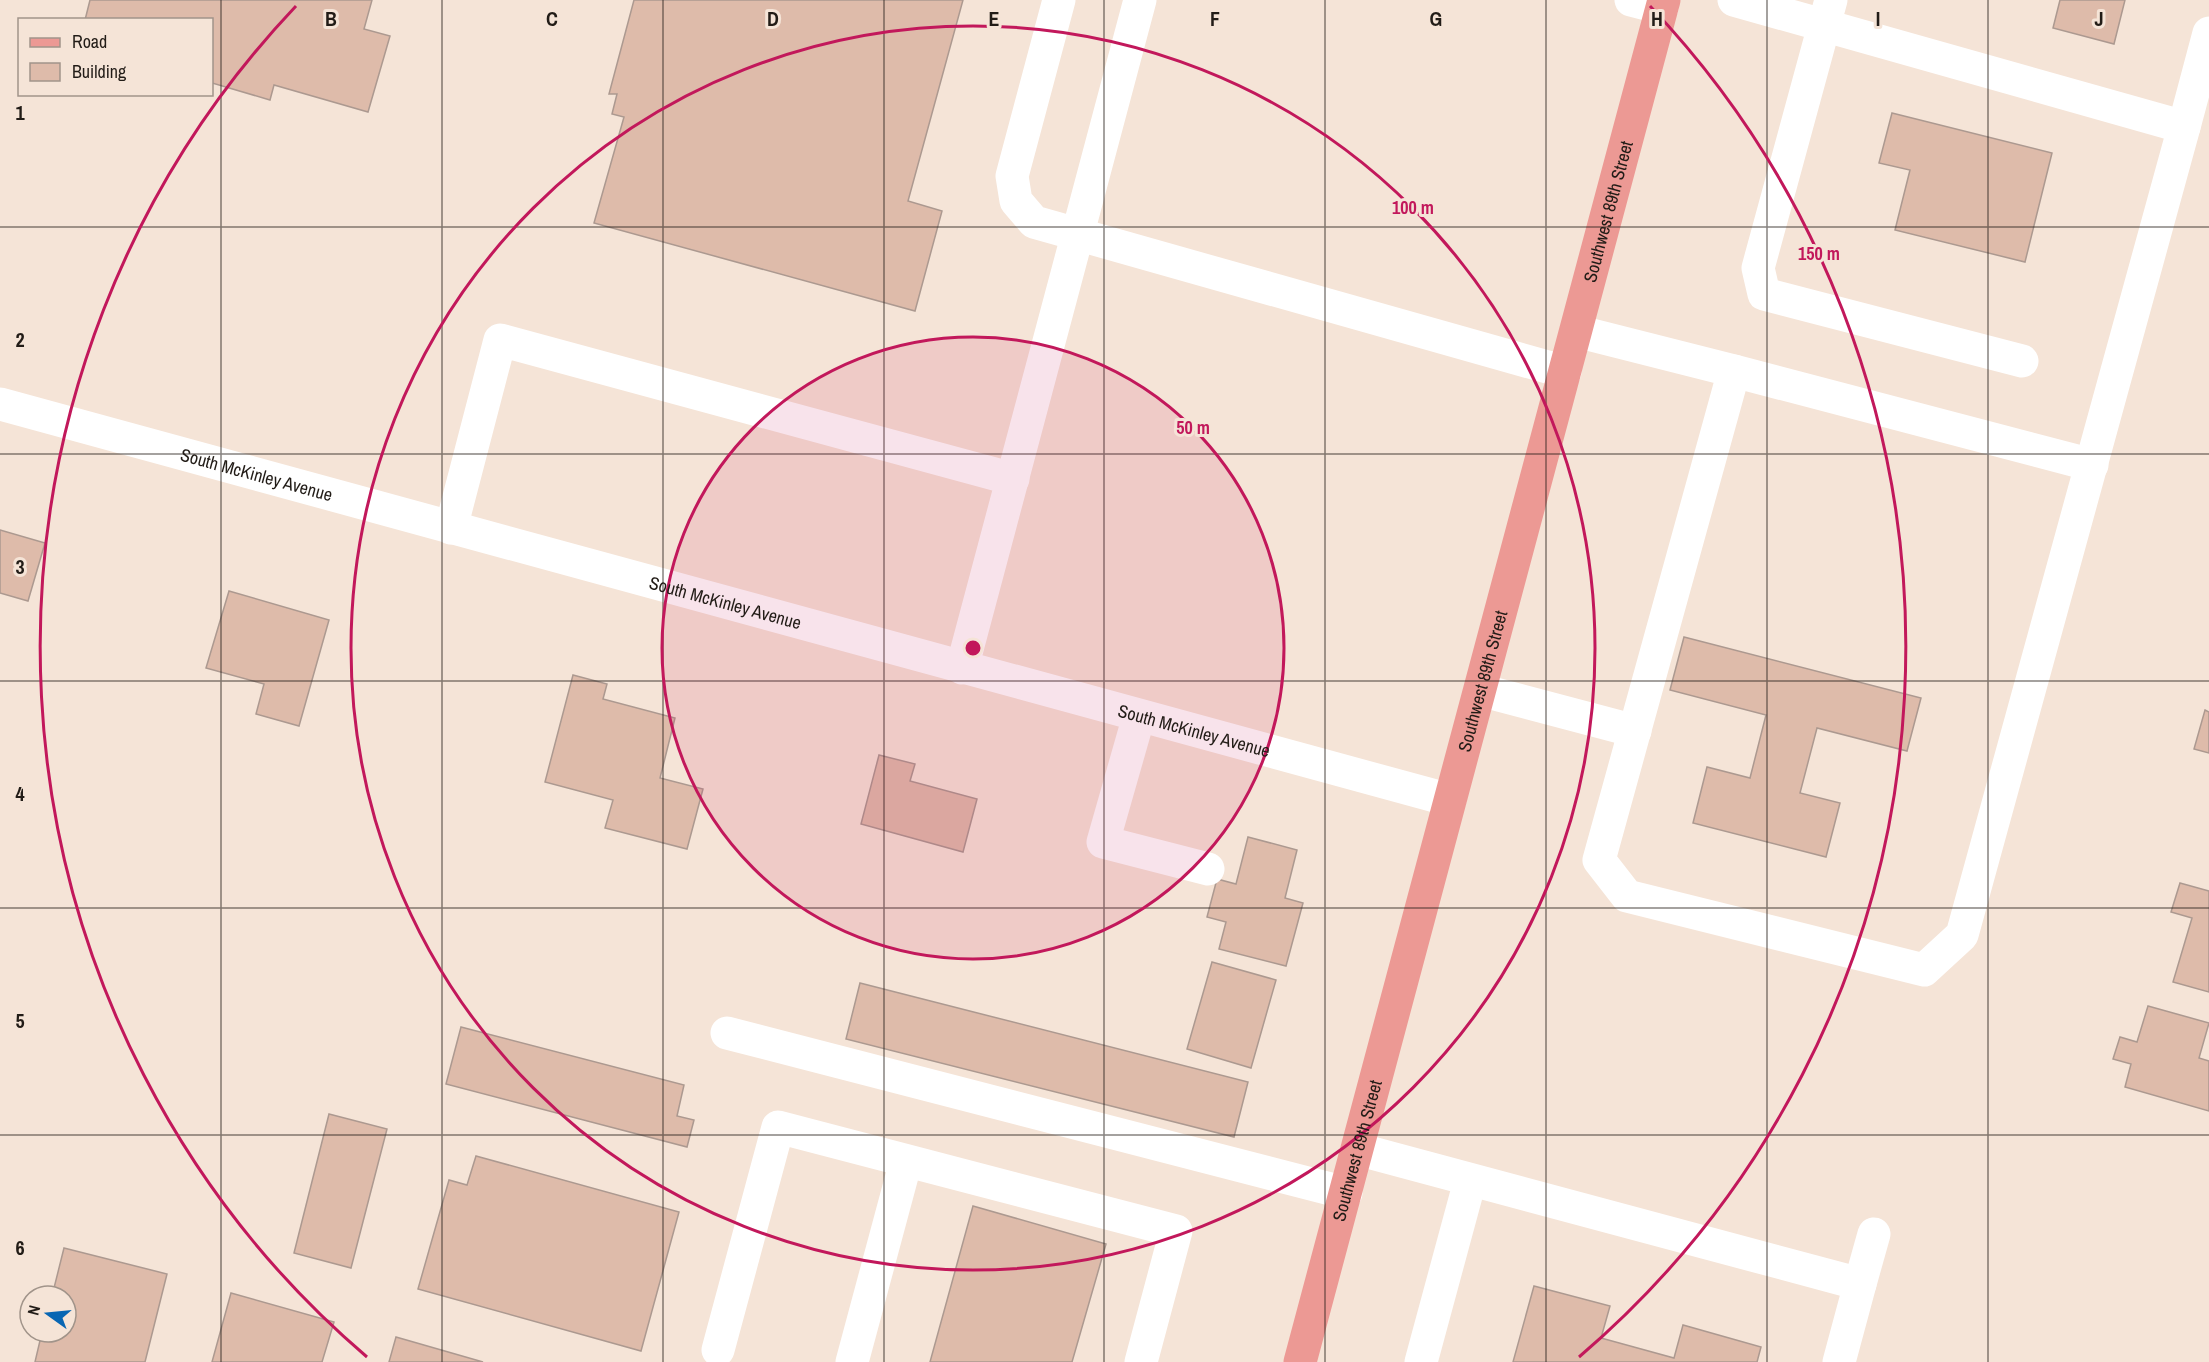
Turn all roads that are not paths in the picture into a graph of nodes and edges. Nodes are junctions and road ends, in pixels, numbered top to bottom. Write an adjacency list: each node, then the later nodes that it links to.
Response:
1 (1059, 0): 8 (street)
2 (1140, 0): 8 (street)
3 (1734, 0): 5 (street)
4 (1652, 3): 9 (main road, Southwest 89th Street)
5 (1827, 13): 7 (street); 10 (street)
6 (2209, 33): 7 (street)
7 (2184, 127): 14 (street)
8 (1077, 234): 12 (street); 15 (street)
9 (1576, 331): 11 (street); 12 (main road, Southwest 89th Street)
10 (2022, 361)
11 (1734, 371): 14 (street); 20 (street)
12 (1565, 372): 18 (main road, Southwest 89th Street)
13 (0, 404): 16 (street, South McKinley Avenue)
14 (2092, 465): 20 (street)
15 (1012, 479): 16 (street); 17 (street)
16 (451, 528): 17 (street, South McKinley Avenue)
17 (962, 669): 19 (street, South McKinley Avenue)
18 (1480, 690): 20 (street); 21 (main road, Southwest 89th Street)
19 (1139, 716): 21 (street, South McKinley Avenue); 22 (street)
20 (1635, 731)
21 (1450, 800): 24 (main road, Southwest 89th Street)
22 (1208, 870)
23 (727, 1033): 27 (street)
24 (1357, 1149): 26 (street); 27 (main road, Southwest 89th Street)
25 (906, 1161): 30 (street); 31 (street); 32 (street)
26 (1470, 1181): 29 (street); 34 (street)
27 (1346, 1193): 33 (main road, Southwest 89th Street)
28 (1874, 1234): 29 (street)
29 (1860, 1284): 35 (street)
30 (718, 1350)
31 (852, 1362)
32 (1141, 1362)
33 (1300, 1362)
34 (1421, 1362)
35 (1839, 1362)

